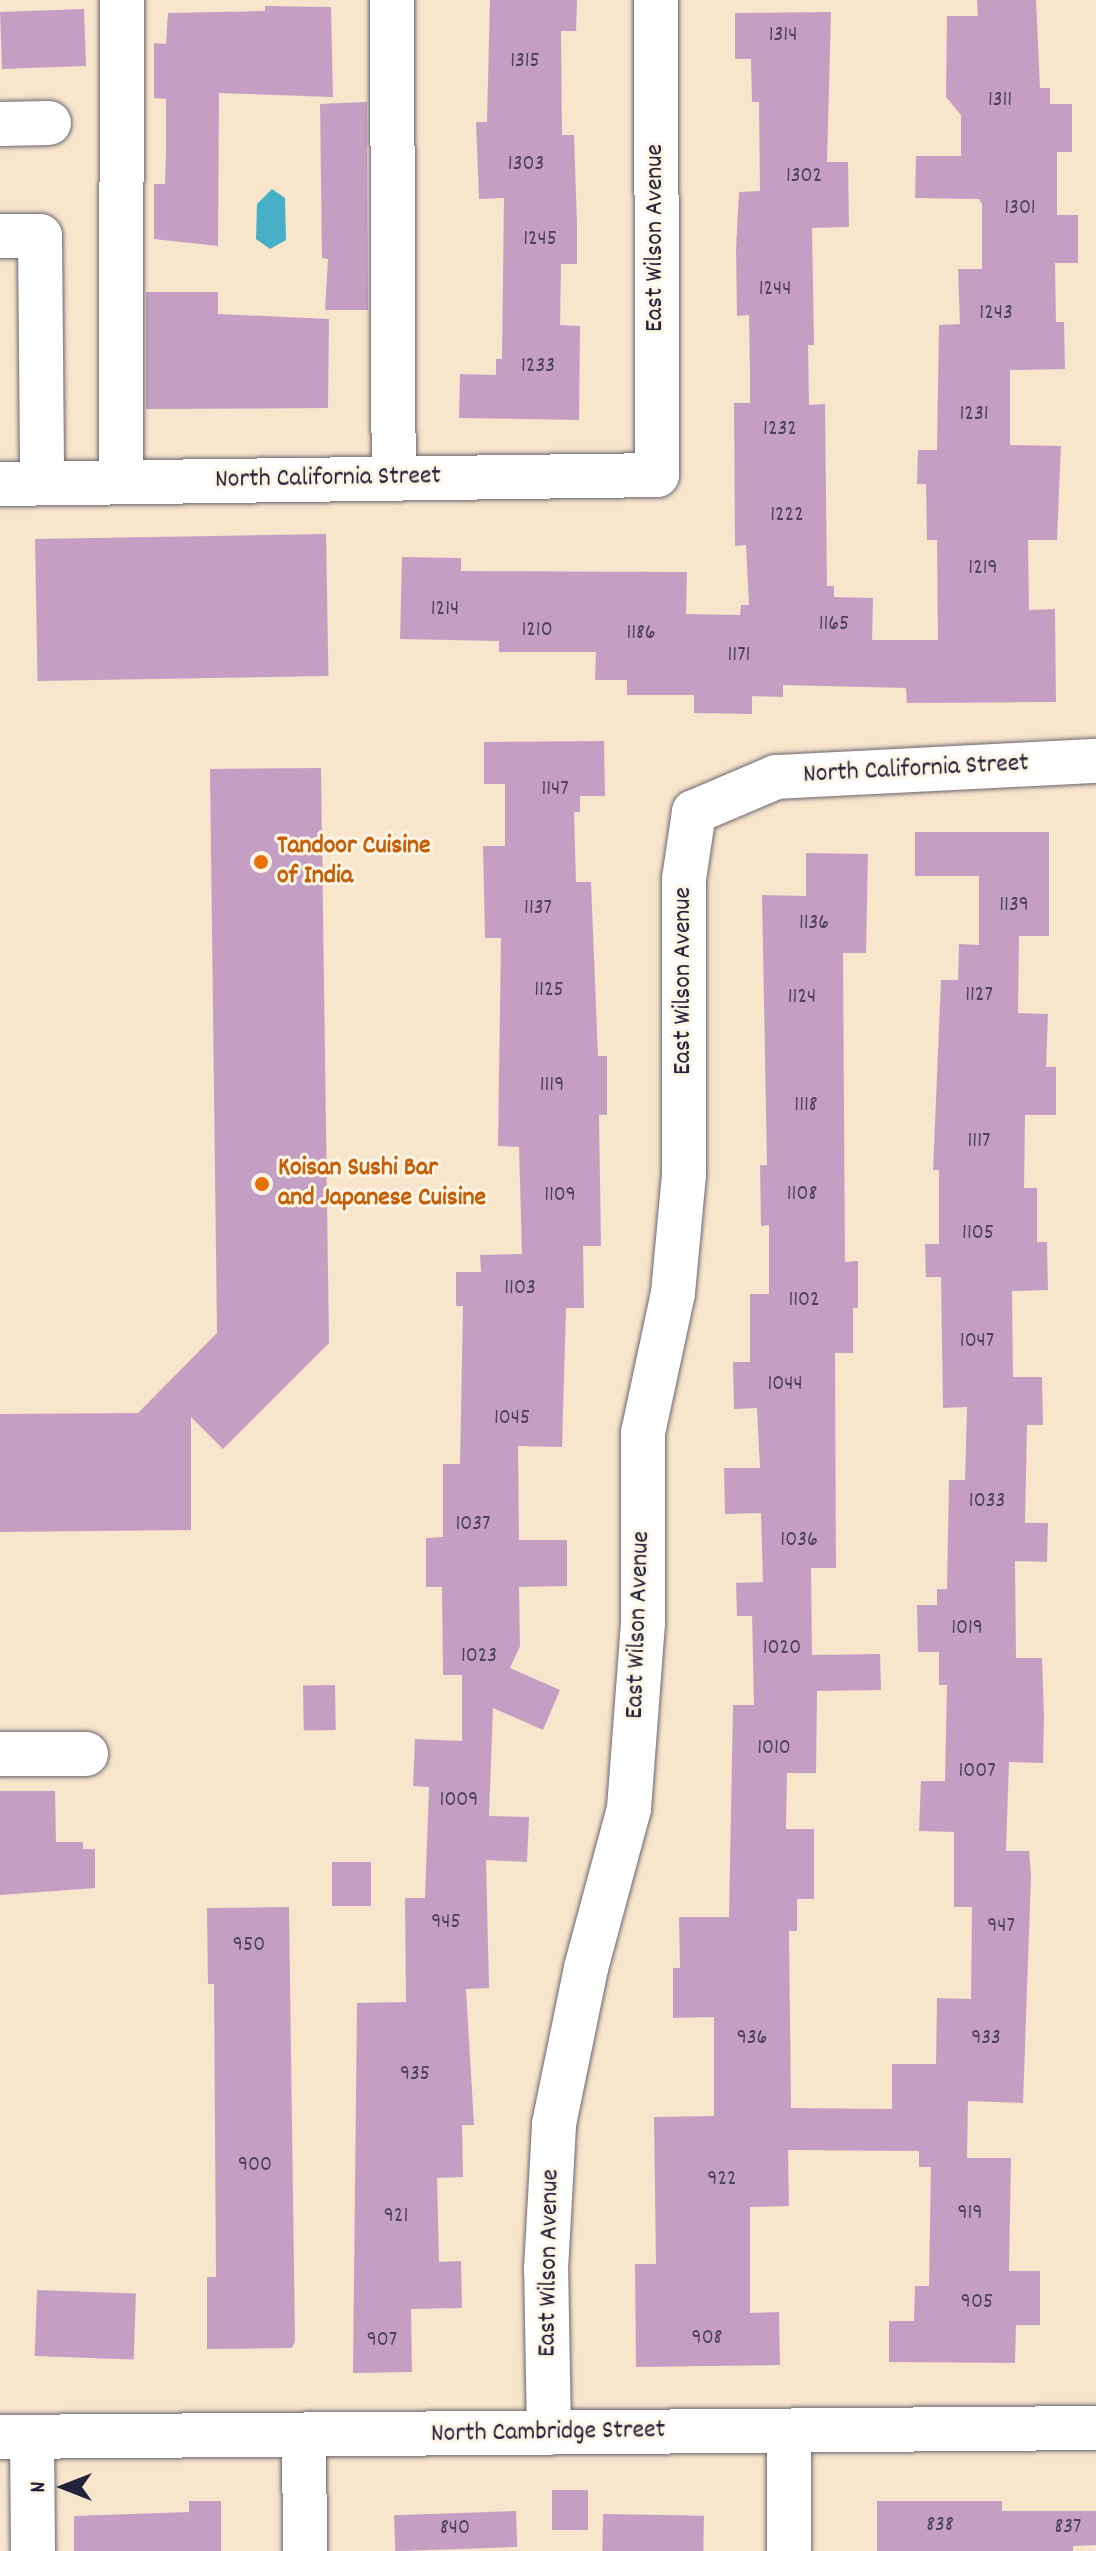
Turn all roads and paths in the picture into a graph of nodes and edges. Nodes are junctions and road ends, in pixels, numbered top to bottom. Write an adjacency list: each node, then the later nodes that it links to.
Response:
1 (122, 0): 9 (street)
2 (392, 0): 8 (street)
3 (656, 0): 7 (street, East Wilson Avenue)
4 (49, 123): 5 (street)
5 (0, 124)
6 (0, 236): 10 (street)
7 (657, 475): 8 (street, North California Street)
8 (394, 479): 9 (street, North California Street)
9 (121, 482): 10 (street, North California Street)
10 (21, 483)
11 (1096, 761): 12 (street, North California Street)
12 (694, 812): 17 (street, East Wilson Avenue)
13 (0, 1754): 14 (street)
14 (86, 1754)
15 (1096, 2428): 16 (street, North Cambridge Street)
16 (789, 2431): 17 (street, North Cambridge Street); 22 (street)
17 (549, 2433): 18 (street, North Cambridge Street)
18 (304, 2435): 19 (street, North Cambridge Street); 21 (street)
19 (16, 2437): 20 (street)
20 (33, 2551)
21 (305, 2551)
22 (789, 2551)

